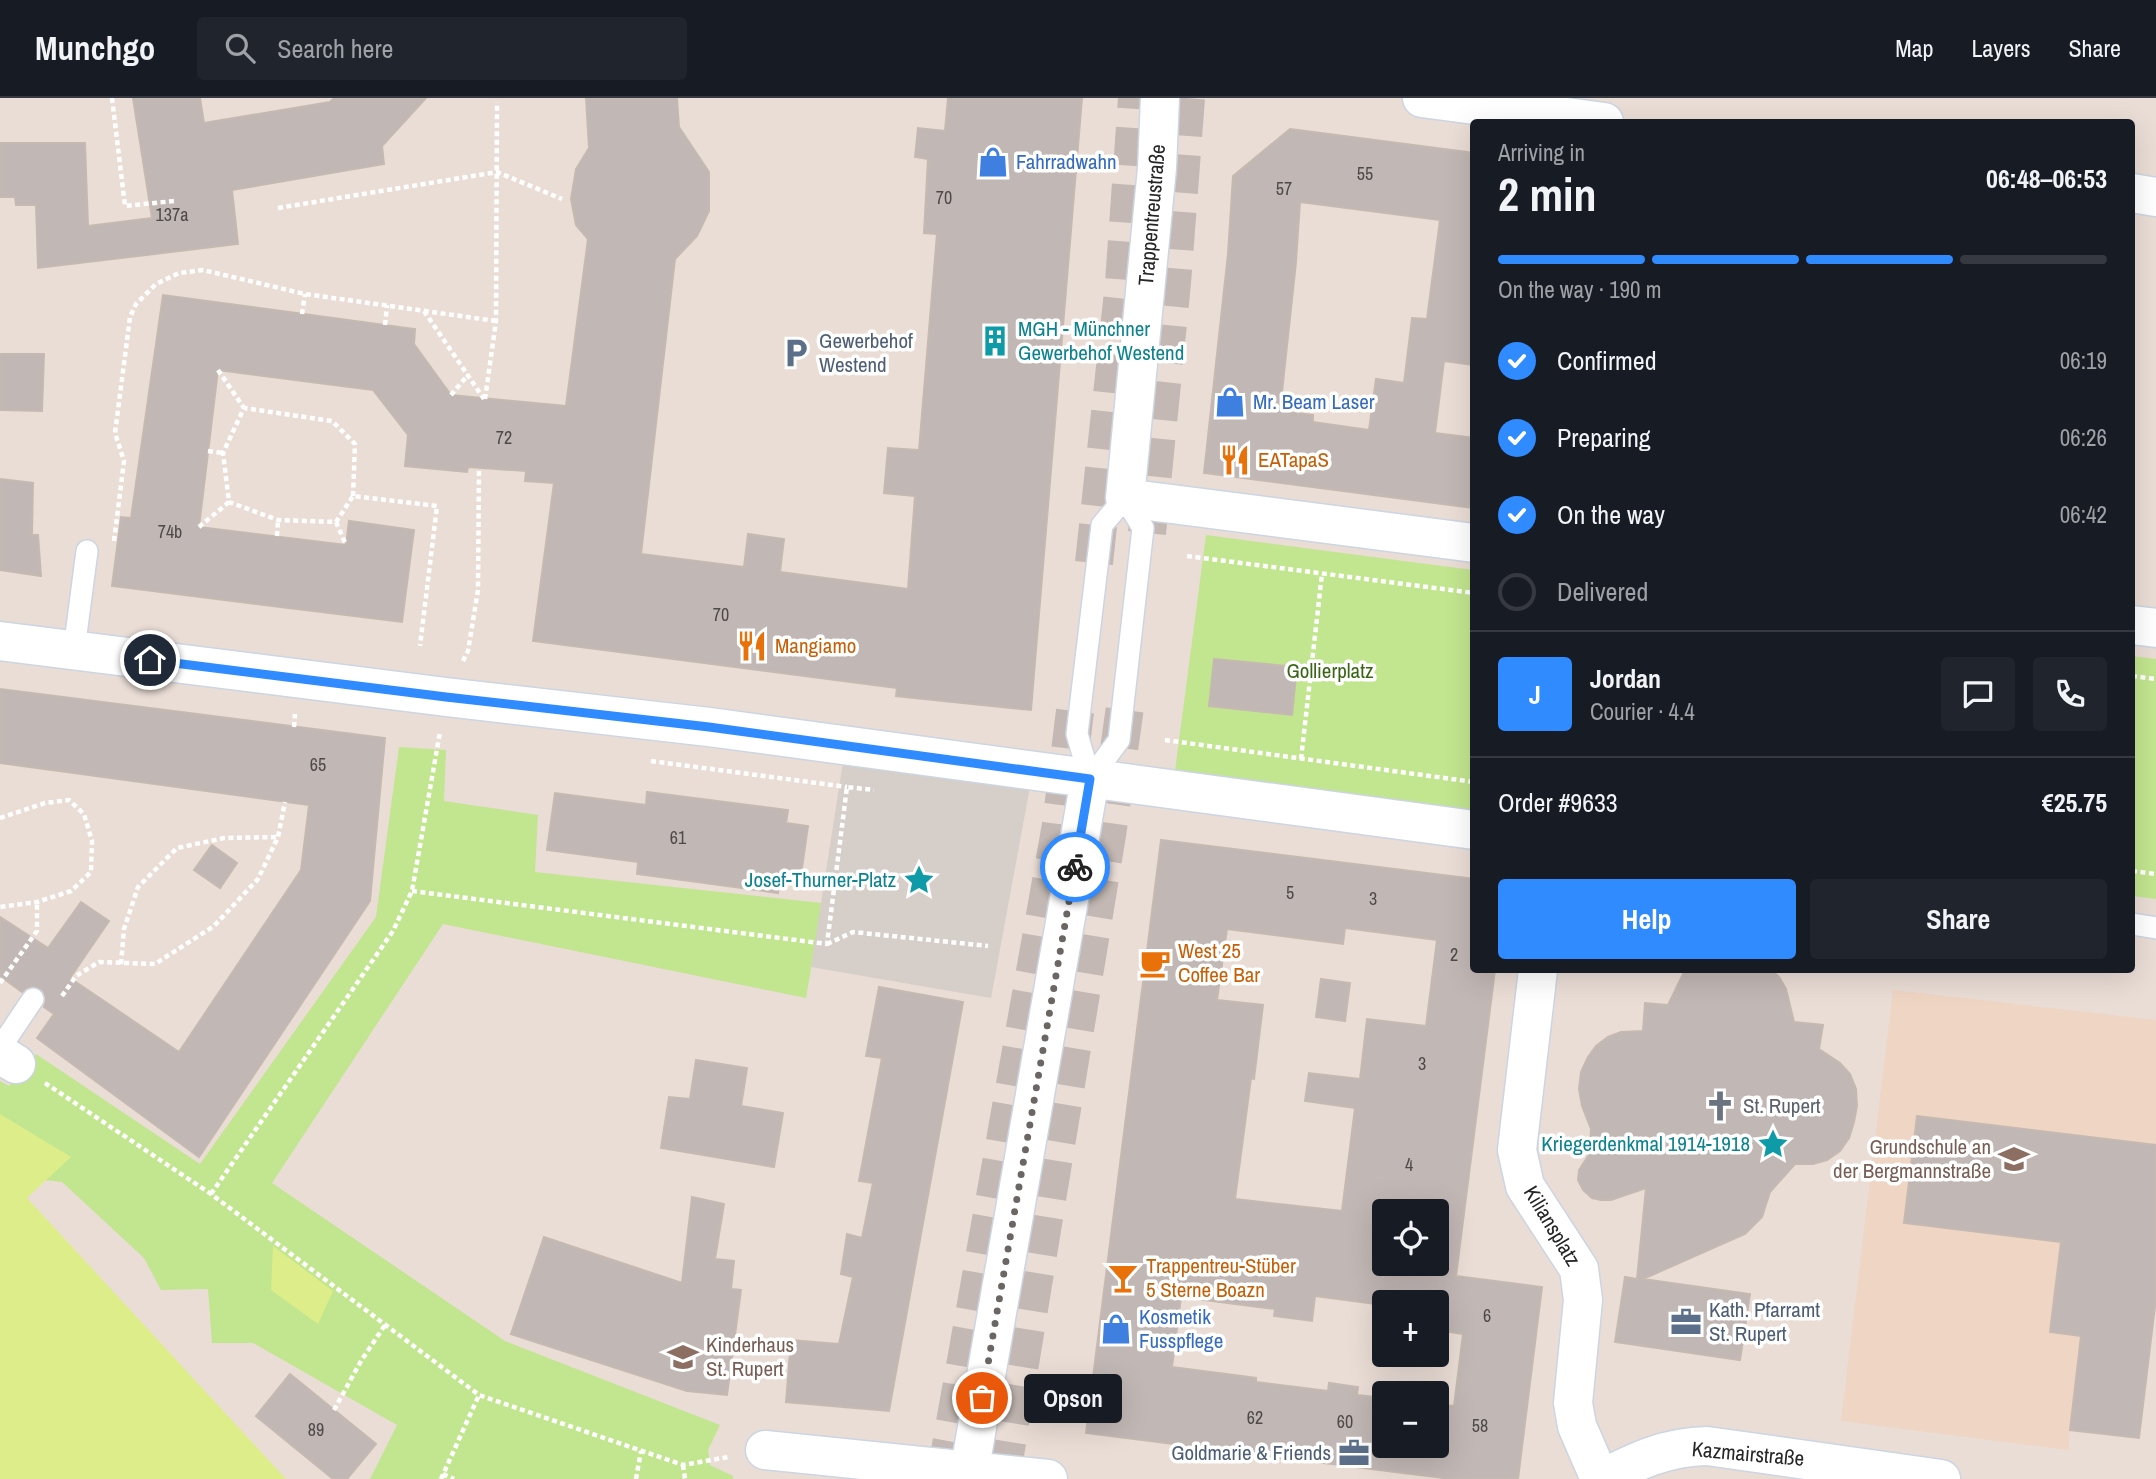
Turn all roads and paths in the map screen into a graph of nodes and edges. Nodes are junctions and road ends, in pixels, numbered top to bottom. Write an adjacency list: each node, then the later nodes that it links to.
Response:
1 (111, 98): 10 (path)
2 (1160, 98): 26 (street, Trappentreustraße)
3 (1422, 98): 5 (street)
4 (497, 102): 6 (path)
5 (1581, 119)
6 (497, 172): 9 (path); 11 (path); 16 (path)
7 (2135, 194): 8 (street)
8 (2156, 197)
9 (562, 199)
10 (174, 201)
11 (278, 208)
12 (305, 294): 13 (path); 15 (path); 35 (path)
13 (387, 305): 14 (path); 17 (path)
14 (424, 311): 16 (path); 19 (path)
15 (302, 314)
16 (496, 321): 19 (path)
17 (386, 325)
18 (218, 370): 21 (path)
19 (468, 374): 20 (path)
20 (451, 395)
21 (244, 408): 23 (path); 25 (path)
22 (208, 452): 23 (path)
23 (223, 453): 27 (path)
24 (479, 468): 46 (path)
25 (353, 496): 29 (path); 42 (path)
26 (1125, 498): 32 (street); 50 (lane); 50 (lane)
27 (229, 502): 28 (path); 30 (path)
28 (278, 520): 29 (path); 31 (path)
29 (336, 522): 33 (path)
30 (199, 527)
31 (277, 536)
32 (1470, 542)
33 (346, 545)
34 (87, 551): 43 (lane)
35 (113, 554)
36 (1187, 556): 37 (path)
37 (1322, 574): 38 (path); 48 (path)
38 (1470, 592)
39 (2135, 625): 40 (street)
40 (2156, 628)
41 (0, 641): 43 (street)
42 (420, 646)
43 (74, 650): 46 (street)
44 (2135, 676): 45 (path)
45 (2156, 679)
46 (446, 697): 50 (street); 60 (path)
47 (1165, 740): 48 (path)
48 (1301, 758): 51 (path)
49 (645, 760): 52 (path)
50 (1090, 779): 56 (street); 81 (street)
51 (1470, 781)
52 (847, 787): 53 (path); 65 (path)
53 (874, 790)
54 (285, 802): 57 (path)
55 (0, 818): 61 (path)
56 (1470, 829)
57 (278, 837): 67 (path); 67 (path)
58 (2135, 871): 59 (path)
59 (2156, 874)
60 (412, 891): 65 (path); 73 (path)
61 (37, 902): 62 (path); 69 (path)
62 (0, 907)
63 (2135, 924): 64 (lane)
64 (2156, 928)
65 (827, 944): 66 (path)
66 (988, 946)
67 (121, 964): 70 (path)
68 (1538, 973): 87 (street, Kiliansplatz)
69 (0, 983)
70 (61, 998)
71 (33, 999): 72 (lane)
72 (5, 1055): 73 (path)
73 (211, 1194): 74 (path)
74 (385, 1325): 75 (path); 76 (path)
75 (479, 1395): 78 (path); 82 (path)
76 (334, 1410)
77 (765, 1450): 81 (street)
78 (641, 1451): 80 (path); 84 (path)
79 (723, 1458): 80 (path)
80 (683, 1465): 85 (path)
81 (969, 1475): 86 (street)
82 (442, 1477): 83 (path)
83 (454, 1479)
84 (636, 1479)
85 (685, 1479)
86 (1048, 1479)
87 (1600, 1479): 88 (street, Kazmairstraße)
88 (1941, 1479)

